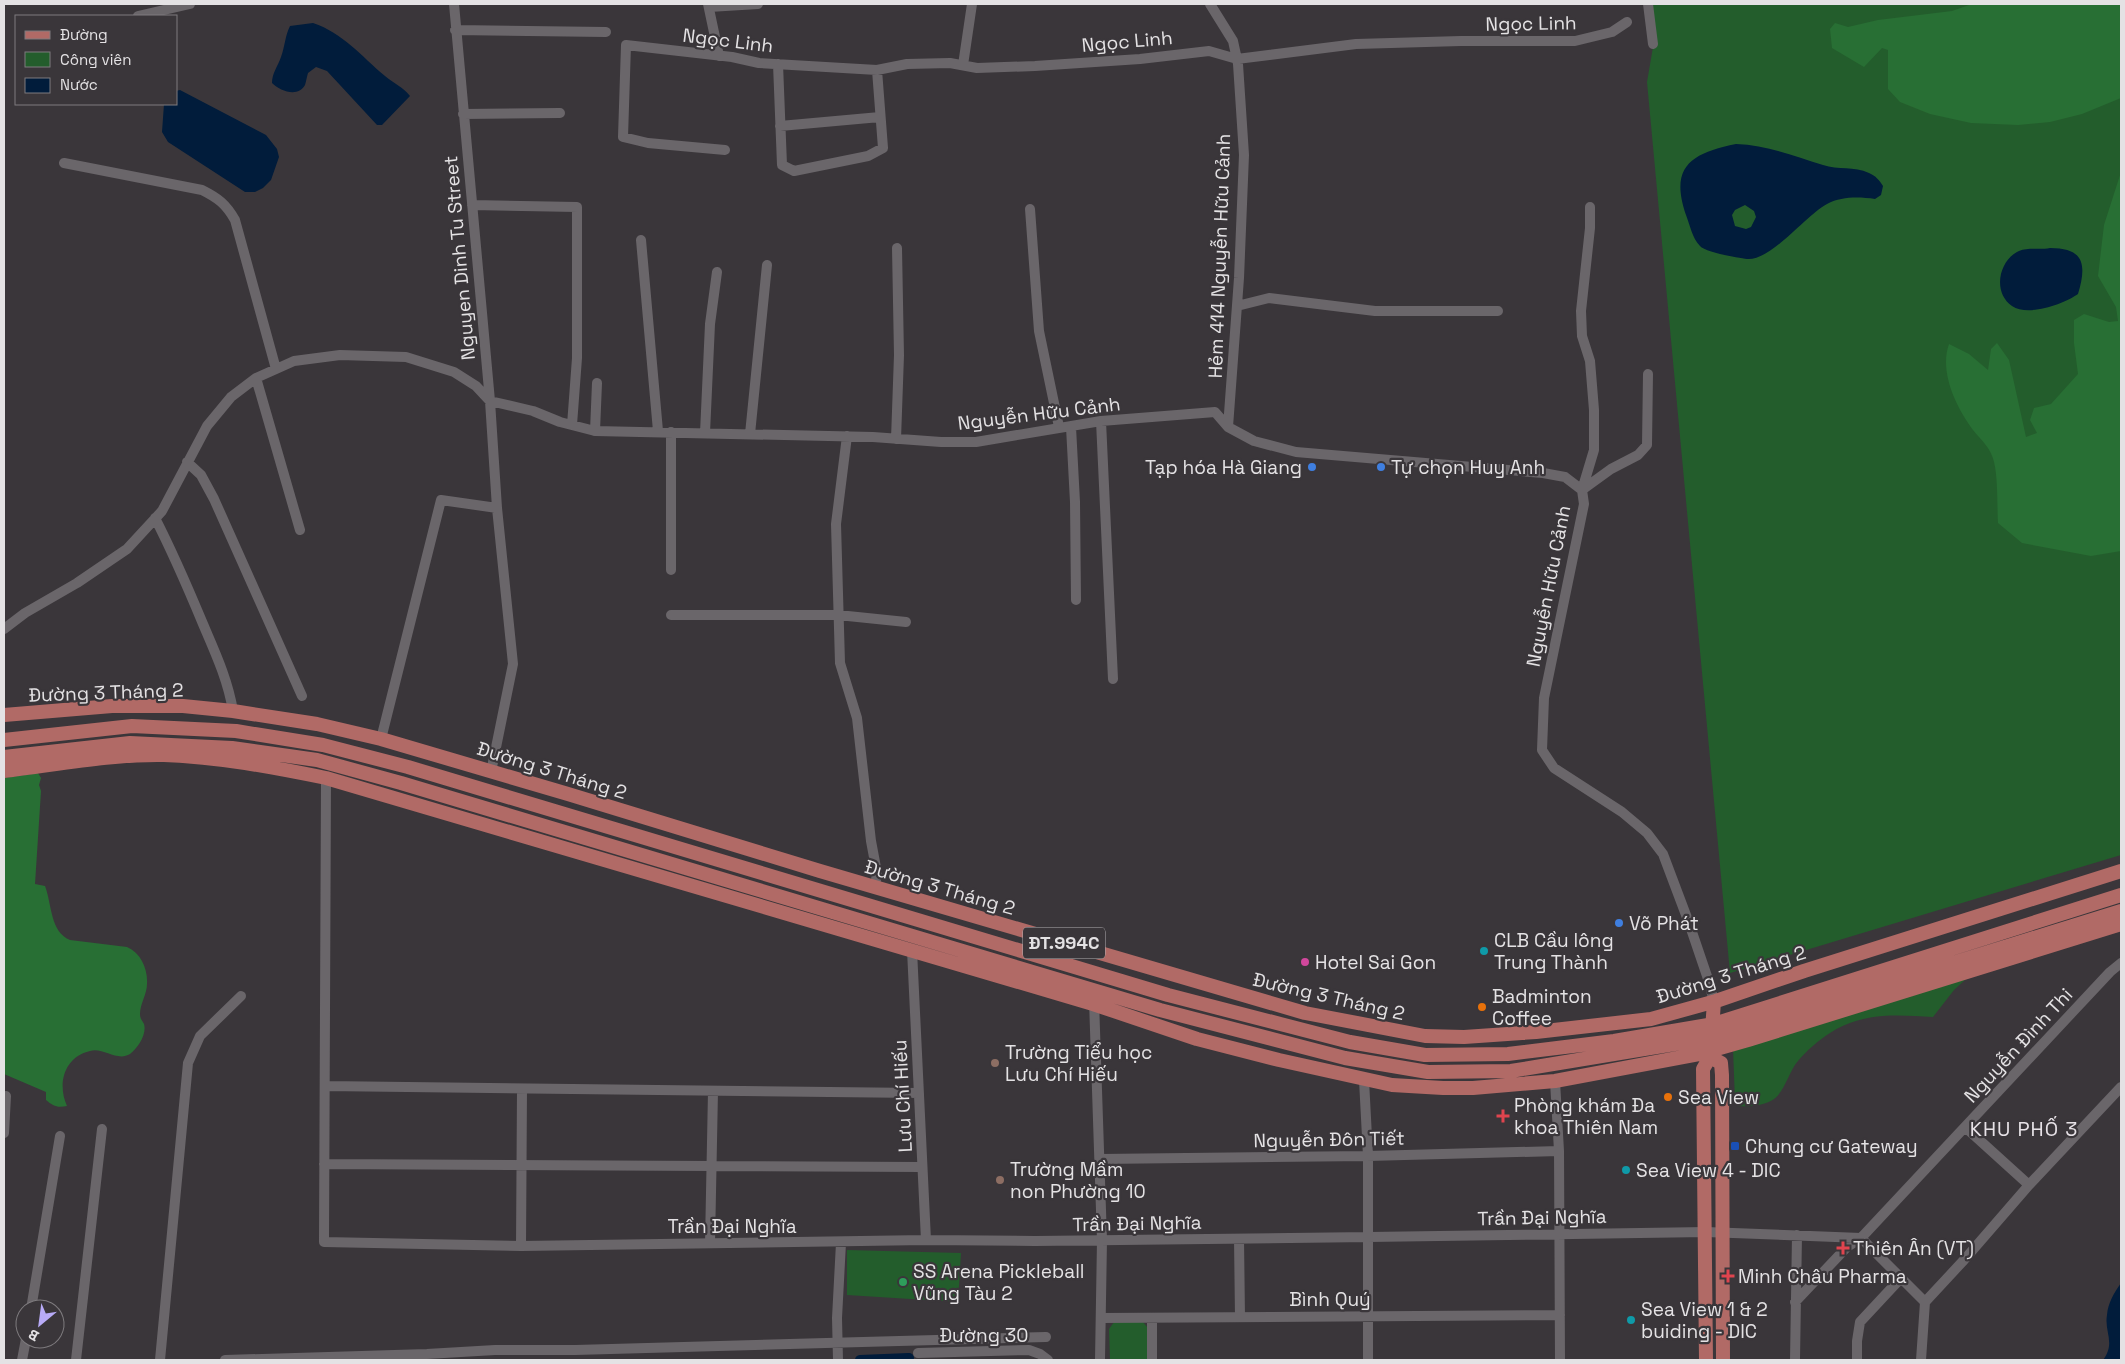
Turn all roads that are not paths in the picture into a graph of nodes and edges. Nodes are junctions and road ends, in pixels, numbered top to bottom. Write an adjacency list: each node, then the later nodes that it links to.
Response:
1 (186, 4): 8 (street)
2 (454, 4): 10 (street, Nguyen Dinh Tu Street)
3 (758, 4): 7 (street)
4 (972, 4): 16 (street)
5 (1210, 4): 14 (street, Hẻm 414 Nguyễn Hữu Cảnh)
6 (1648, 4): 12 (street)
7 (709, 5): 13 (street)
8 (142, 15)
9 (1627, 22): 14 (street, Ngọc Linh)
10 (455, 30): 11 (street); 19 (street, Nguyen Dinh Tu Street)
11 (606, 32)
12 (1653, 44)
13 (719, 56): 15 (street, Ngọc Linh); 22 (street, Ngọc Linh)
14 (1237, 60): 16 (street, Ngọc Linh); 31 (street, Hẻm 414 Nguyễn Hữu Cảnh)
15 (778, 64): 17 (street, Ngọc Linh); 21 (street)
16 (963, 65): 17 (street, Ngọc Linh)
17 (877, 70): 20 (street)
18 (560, 113): 19 (street)
19 (463, 114): 24 (street, Nguyen Dinh Tu Street)
20 (880, 117): 21 (street); 21 (street)
21 (780, 126)
22 (725, 150)
23 (64, 164): 33 (street)
24 (472, 204): 37 (street, Nguyen Dinh Tu Street); 39 (street)
25 (1590, 207): 51 (street)
26 (1030, 209): 40 (street)
27 (641, 240): 44 (street)
28 (897, 248): 49 (street)
29 (766, 265): 47 (street)
30 (717, 272): 46 (street)
31 (1237, 306): 32 (street); 42 (street, Hẻm 414 Nguyễn Hữu Cảnh)
32 (1498, 311)
33 (276, 369): 35 (street); 37 (street)
34 (1648, 374): 51 (street)
35 (256, 378): 50 (street); 54 (street)
36 (597, 383): 43 (street)
37 (490, 401): 39 (street, Nguyễn Hữu Cảnh); 52 (street, Nguyen Dinh Tu Street)
38 (1101, 421): 41 (street, Nguyễn Hữu Cảnh); 42 (street, Nguyễn Hữu Cảnh); 61 (street)
39 (572, 426): 43 (street, Nguyễn Hữu Cảnh)
40 (1059, 427): 41 (street, Nguyễn Hữu Cảnh); 49 (street, Nguyễn Hữu Cảnh)
41 (1070, 427): 56 (street)
42 (1228, 427): 51 (street, Nguyễn Hữu Cảnh)
43 (595, 431): 44 (street, Nguyễn Hữu Cảnh)
44 (658, 431): 45 (street, Nguyễn Hữu Cảnh)
45 (671, 432): 46 (street, Nguyễn Hữu Cảnh); 55 (street)
46 (705, 433): 47 (street, Nguyễn Hữu Cảnh)
47 (750, 434): 48 (street, Nguyễn Hữu Cảnh)
48 (847, 436): 49 (street, Nguyễn Hữu Cảnh); 58 (street)
49 (896, 439)
50 (187, 462): 53 (street); 62 (street)
51 (1582, 490): 84 (street, Nguyễn Hữu Cảnh)
52 (497, 508): 66 (street); 69 (street, Nguyen Dinh Tu Street)
53 (155, 518): 60 (street); 63 (street)
54 (300, 530)
55 (671, 570)
56 (1076, 600)
57 (671, 615): 58 (street)
58 (838, 616): 59 (street); 72 (street)
59 (906, 622)
60 (4, 629)
61 (1113, 679)
62 (302, 696)
63 (233, 711): 64 (main road, Đường 3 Tháng 2 / ĐT.994C); 66 (main road, Đường 3 Tháng 2 / ĐT.994C)
64 (4, 714)
65 (4, 740): 76 (main road, Đường 3 Tháng 2 / ĐT.994C)
66 (381, 740): 69 (main road, Đường 3 Tháng 2 / ĐT.994C)
67 (4, 757): 77 (main road, Đường 3 Tháng 2 / ĐT.994C)
68 (4, 771): 70 (main road, Đường 3 Tháng 2 / ĐT.994C)
69 (491, 772): 72 (main road, Đường 3 Tháng 2 / ĐT.994C)
70 (326, 778): 79 (main road, Đường 3 Tháng 2 / ĐT.994C); 94 (street)
71 (2121, 871): 84 (main road, Đường 3 Tháng 2 / ĐT.994C)
72 (875, 887): 74 (main road, Đường 3 Tháng 2 / ĐT.994C)
73 (2121, 895): 89 (main road, Đường 3 Tháng 2 / ĐT.994C)
74 (911, 898): 76 (main road); 87 (main road, Đường 3 Tháng 2 / ĐT.994C)
75 (2121, 911): 89 (main road, Đường 3 Tháng 2 / ĐT.994C)
76 (906, 916): 91 (main road, Đường 3 Tháng 2 / ĐT.994C)
77 (859, 920): 79 (main road); 80 (main road, Đường 3 Tháng 2 / ĐT.994C)
78 (2121, 924): 89 (main road, Đường 3 Tháng 2 / ĐT.994C)
79 (853, 934): 80 (main road, Đường 3 Tháng 2 / ĐT.994C)
80 (912, 943): 83 (main road, Đường 3 Tháng 2 / ĐT.994C); 98 (street, Lưu Chí Hiếu)
81 (2121, 964): 100 (street, Nguyễn Đình Thi)
82 (241, 996): 137 (street)
83 (1094, 998): 89 (main road, Đường 3 Tháng 2 / ĐT.994C); 92 (main road, Đường 3 Tháng 2 / ĐT.994C); 106 (street)
84 (1714, 1002): 85 (main road, Đường 3 Tháng 2 / ĐT.994C); 89 (main road)
85 (1605, 1025): 86 (main road, Đường 3 Tháng 2 / ĐT.994C); 88 (street)
86 (1543, 1031): 87 (main road, Đường 3 Tháng 2 / ĐT.994C); 90 (street)
87 (1457, 1037): 91 (main road)
88 (1614, 1041): 89 (main road, Đường 3 Tháng 2 / ĐT.994C); 90 (main road, Đường 3 Tháng 2 / ĐT.994C)
89 (1711, 1042): 93 (main road, Đường 3 Tháng 2 / ĐT.994C); 112 (main road); 113 (main road)
90 (1542, 1050): 91 (main road, Đường 3 Tháng 2 / ĐT.994C)
91 (1459, 1055)
92 (1364, 1080): 93 (main road, Đường 3 Tháng 2 / ĐT.994C); 105 (street)
93 (1555, 1081): 104 (street)
94 (325, 1086): 96 (street); 107 (street)
95 (2121, 1086): 111 (street)
96 (522, 1089): 97 (street); 108 (street)
97 (713, 1092): 98 (street); 109 (street)
98 (919, 1093): 110 (street, Lưu Chí Hiếu)
99 (6, 1096): 102 (street)
100 (1965, 1127): 111 (street); 117 (street, Nguyễn Đình Thi)
101 (102, 1129): 136 (street)
102 (4, 1133)
103 (60, 1136): 125 (street)
104 (1559, 1151): 105 (street, Nguyễn Đôn Tiết); 114 (street)
105 (1368, 1156): 106 (street, Nguyễn Đôn Tiết); 116 (street)
106 (1100, 1159): 120 (street)
107 (324, 1164): 108 (street); 123 (street, Trần Đại Nghĩa)
108 (521, 1165): 109 (street); 123 (street)
109 (711, 1166): 110 (street); 121 (street)
110 (922, 1167): 119 (street, Lưu Chí Hiếu)
111 (2029, 1185): 127 (street)
112 (1706, 1232): 113 (street, Trần Đại Nghĩa); 114 (street, Trần Đại Nghĩa); 144 (main road)
113 (1722, 1232): 115 (street, Trần Đại Nghĩa); 145 (main road)
114 (1560, 1234): 116 (street, Trần Đại Nghĩa); 128 (street)
115 (1797, 1235): 117 (street, Trần Đại Nghĩa); 126 (street)
116 (1368, 1237): 118 (street, Trần Đại Nghĩa); 129 (street)
117 (1861, 1238): 124 (street); 126 (street, Nguyễn Đình Thi)
118 (1239, 1239): 120 (street, Trần Đại Nghĩa); 130 (street)
119 (926, 1240): 120 (street, Trần Đại Nghĩa); 122 (street, Trần Đại Nghĩa)
120 (1102, 1240): 131 (street)
121 (710, 1243): 122 (street, Trần Đại Nghĩa); 123 (street, Trần Đại Nghĩa)
122 (841, 1243): 134 (street)
123 (521, 1246)
124 (1901, 1278): 127 (street); 147 (street)
125 (33, 1299)
126 (1796, 1302): 146 (street)
127 (1925, 1302): 148 (street)
128 (1560, 1314): 129 (street, Bình Quý); 143 (street)
129 (1368, 1316): 130 (street, Bình Quý); 142 (street)
130 (1240, 1317): 132 (street, Bình Quý)
131 (1101, 1318): 132 (street, Bình Quý); 140 (street)
132 (1152, 1318): 141 (street)
133 (1046, 1337): 134 (street)
134 (837, 1351): 138 (street)
135 (918, 1353): 139 (street, Đường 30)
136 (76, 1360)
137 (160, 1360)
138 (225, 1360)
139 (1048, 1360)
140 (1100, 1360)
141 (1152, 1360)
142 (1368, 1360)
143 (1560, 1360)
144 (1706, 1360)
145 (1723, 1360)
146 (1795, 1360)
147 (1857, 1360)
148 (1921, 1360)

